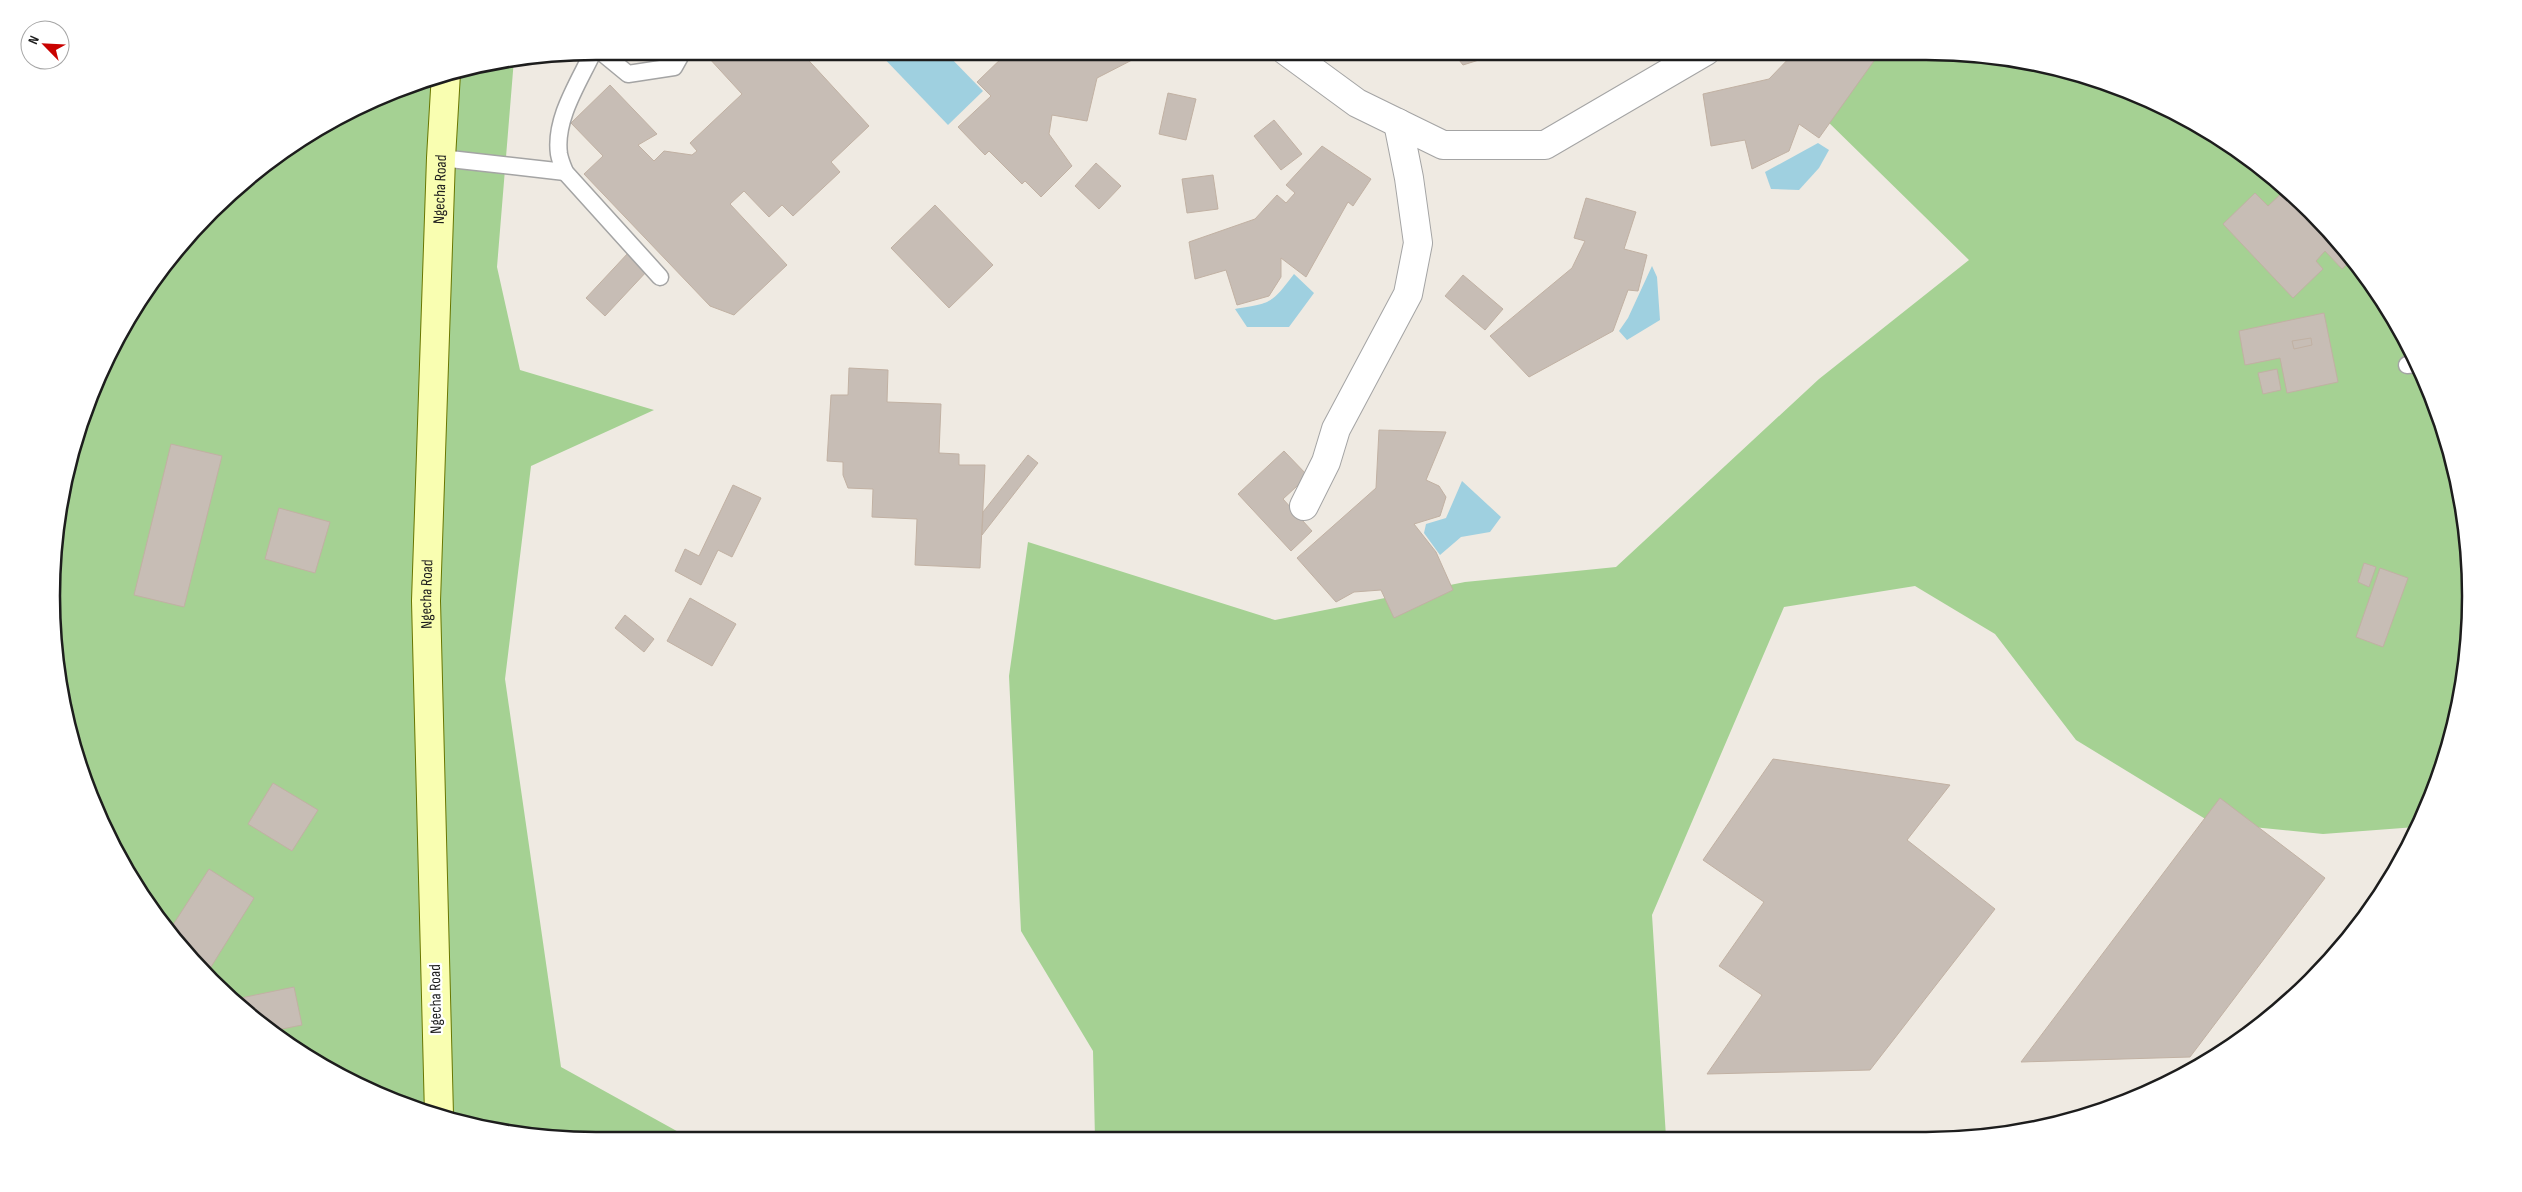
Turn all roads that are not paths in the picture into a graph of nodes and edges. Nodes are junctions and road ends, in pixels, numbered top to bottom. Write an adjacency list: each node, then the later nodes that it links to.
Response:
1 (589, 60): 9 (lane)
2 (611, 60): 3 (lane)
3 (678, 60)
4 (1299, 60): 7 (street)
5 (1691, 60): 7 (street)
6 (446, 81): 8 (main road, Ngecha Road)
7 (1398, 123): 11 (street)
8 (441, 158): 9 (lane); 12 (main road, Ngecha Road)
9 (565, 172): 10 (lane)
10 (660, 277)
11 (1304, 506)
12 (439, 1108)

